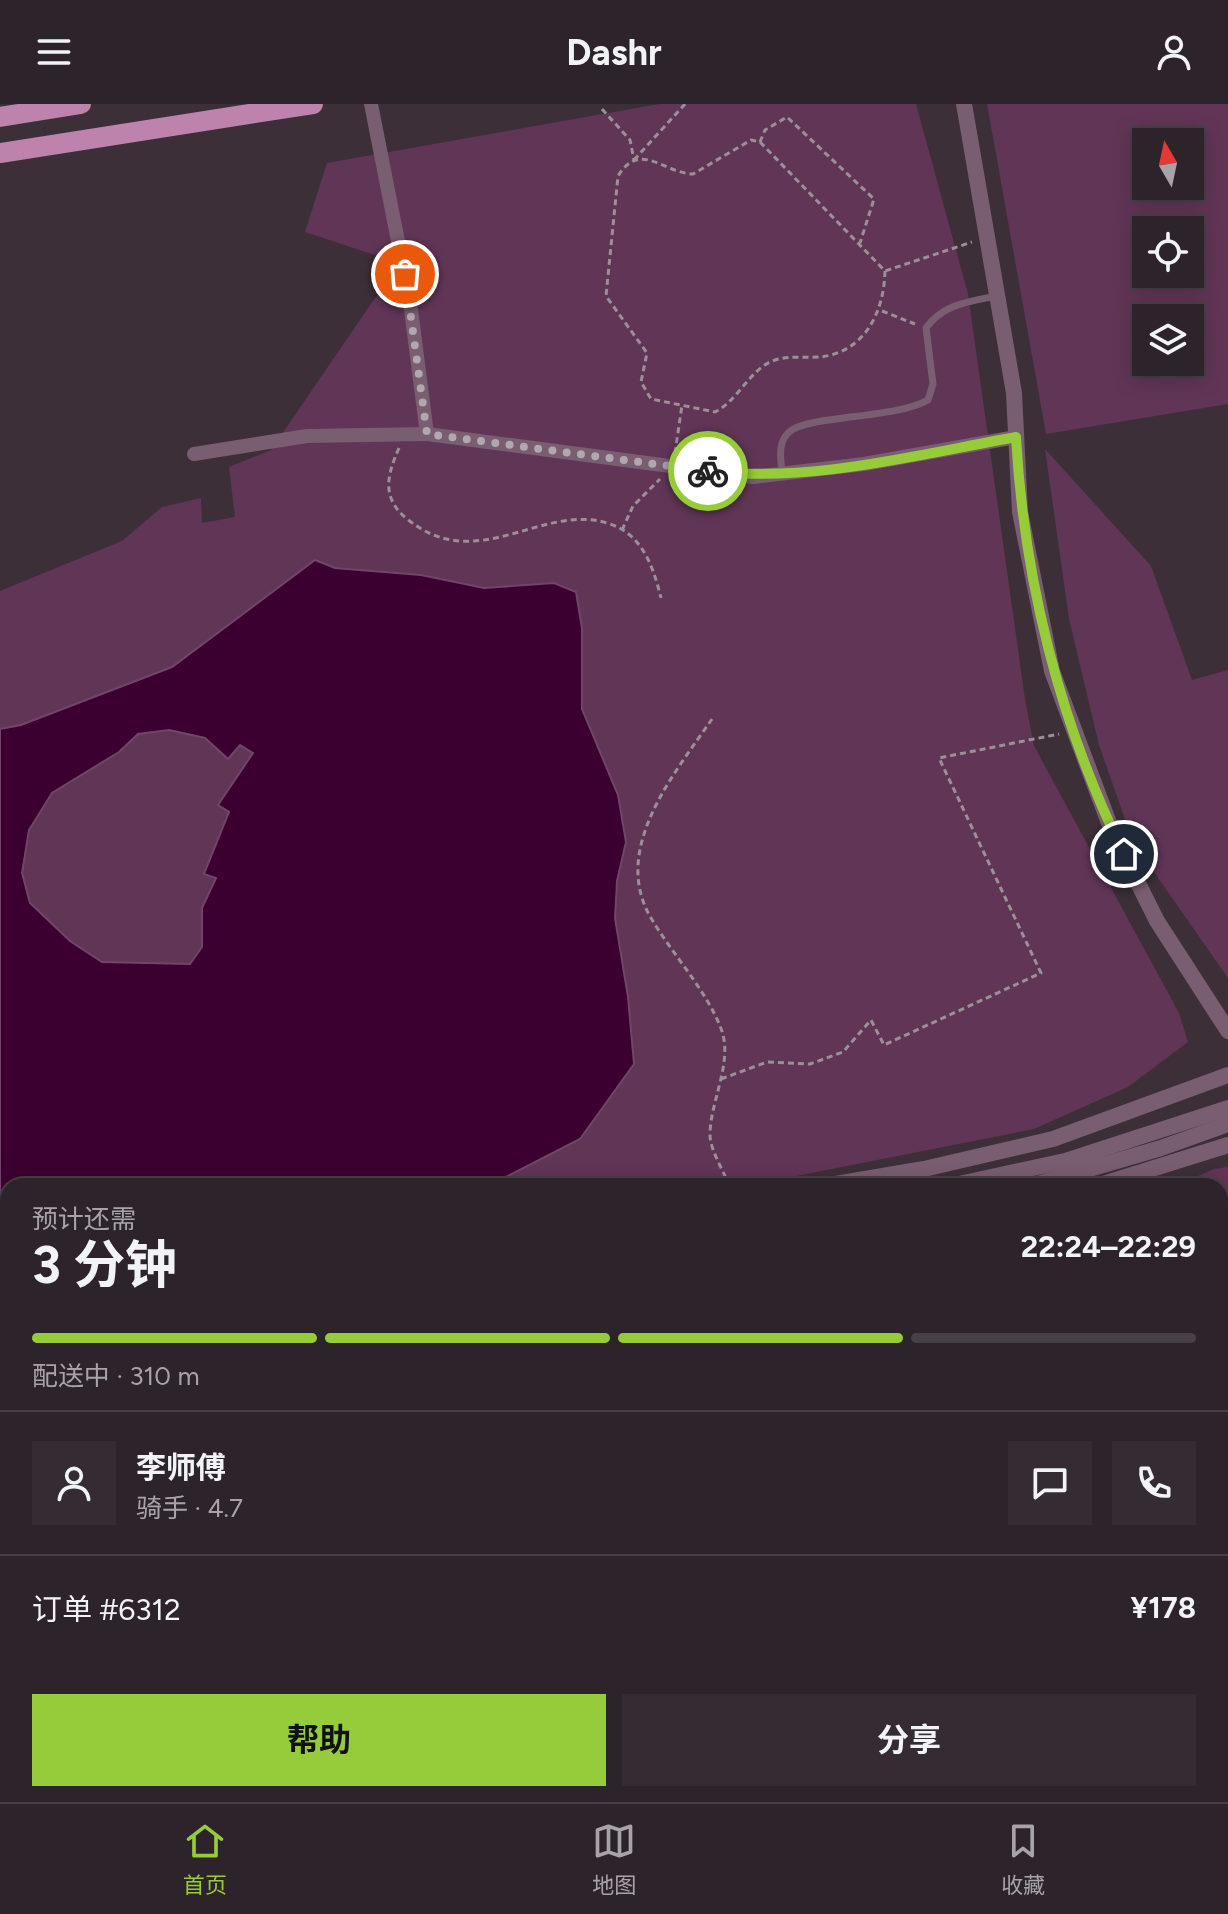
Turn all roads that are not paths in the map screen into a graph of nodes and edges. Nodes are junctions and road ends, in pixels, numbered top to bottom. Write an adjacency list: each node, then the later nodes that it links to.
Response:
1 (81, 104): 5 (main road)
2 (313, 104): 6 (main road)
3 (371, 104): 8 (street)
4 (964, 104): 7 (street)
5 (0, 117)
6 (0, 153)
7 (997, 296): 9 (street); 11 (lane)
8 (427, 434): 10 (street); 11 (street)
9 (1016, 437): 11 (street); 12 (street)
10 (194, 454)
11 (782, 473)
12 (1228, 1031)
13 (1228, 1075): 17 (street)
14 (1228, 1108): 18 (street)
15 (1228, 1124): 19 (street)
16 (1228, 1145): 20 (street)
17 (871, 1178)
18 (990, 1178)
19 (1058, 1178)
20 (1123, 1178)

